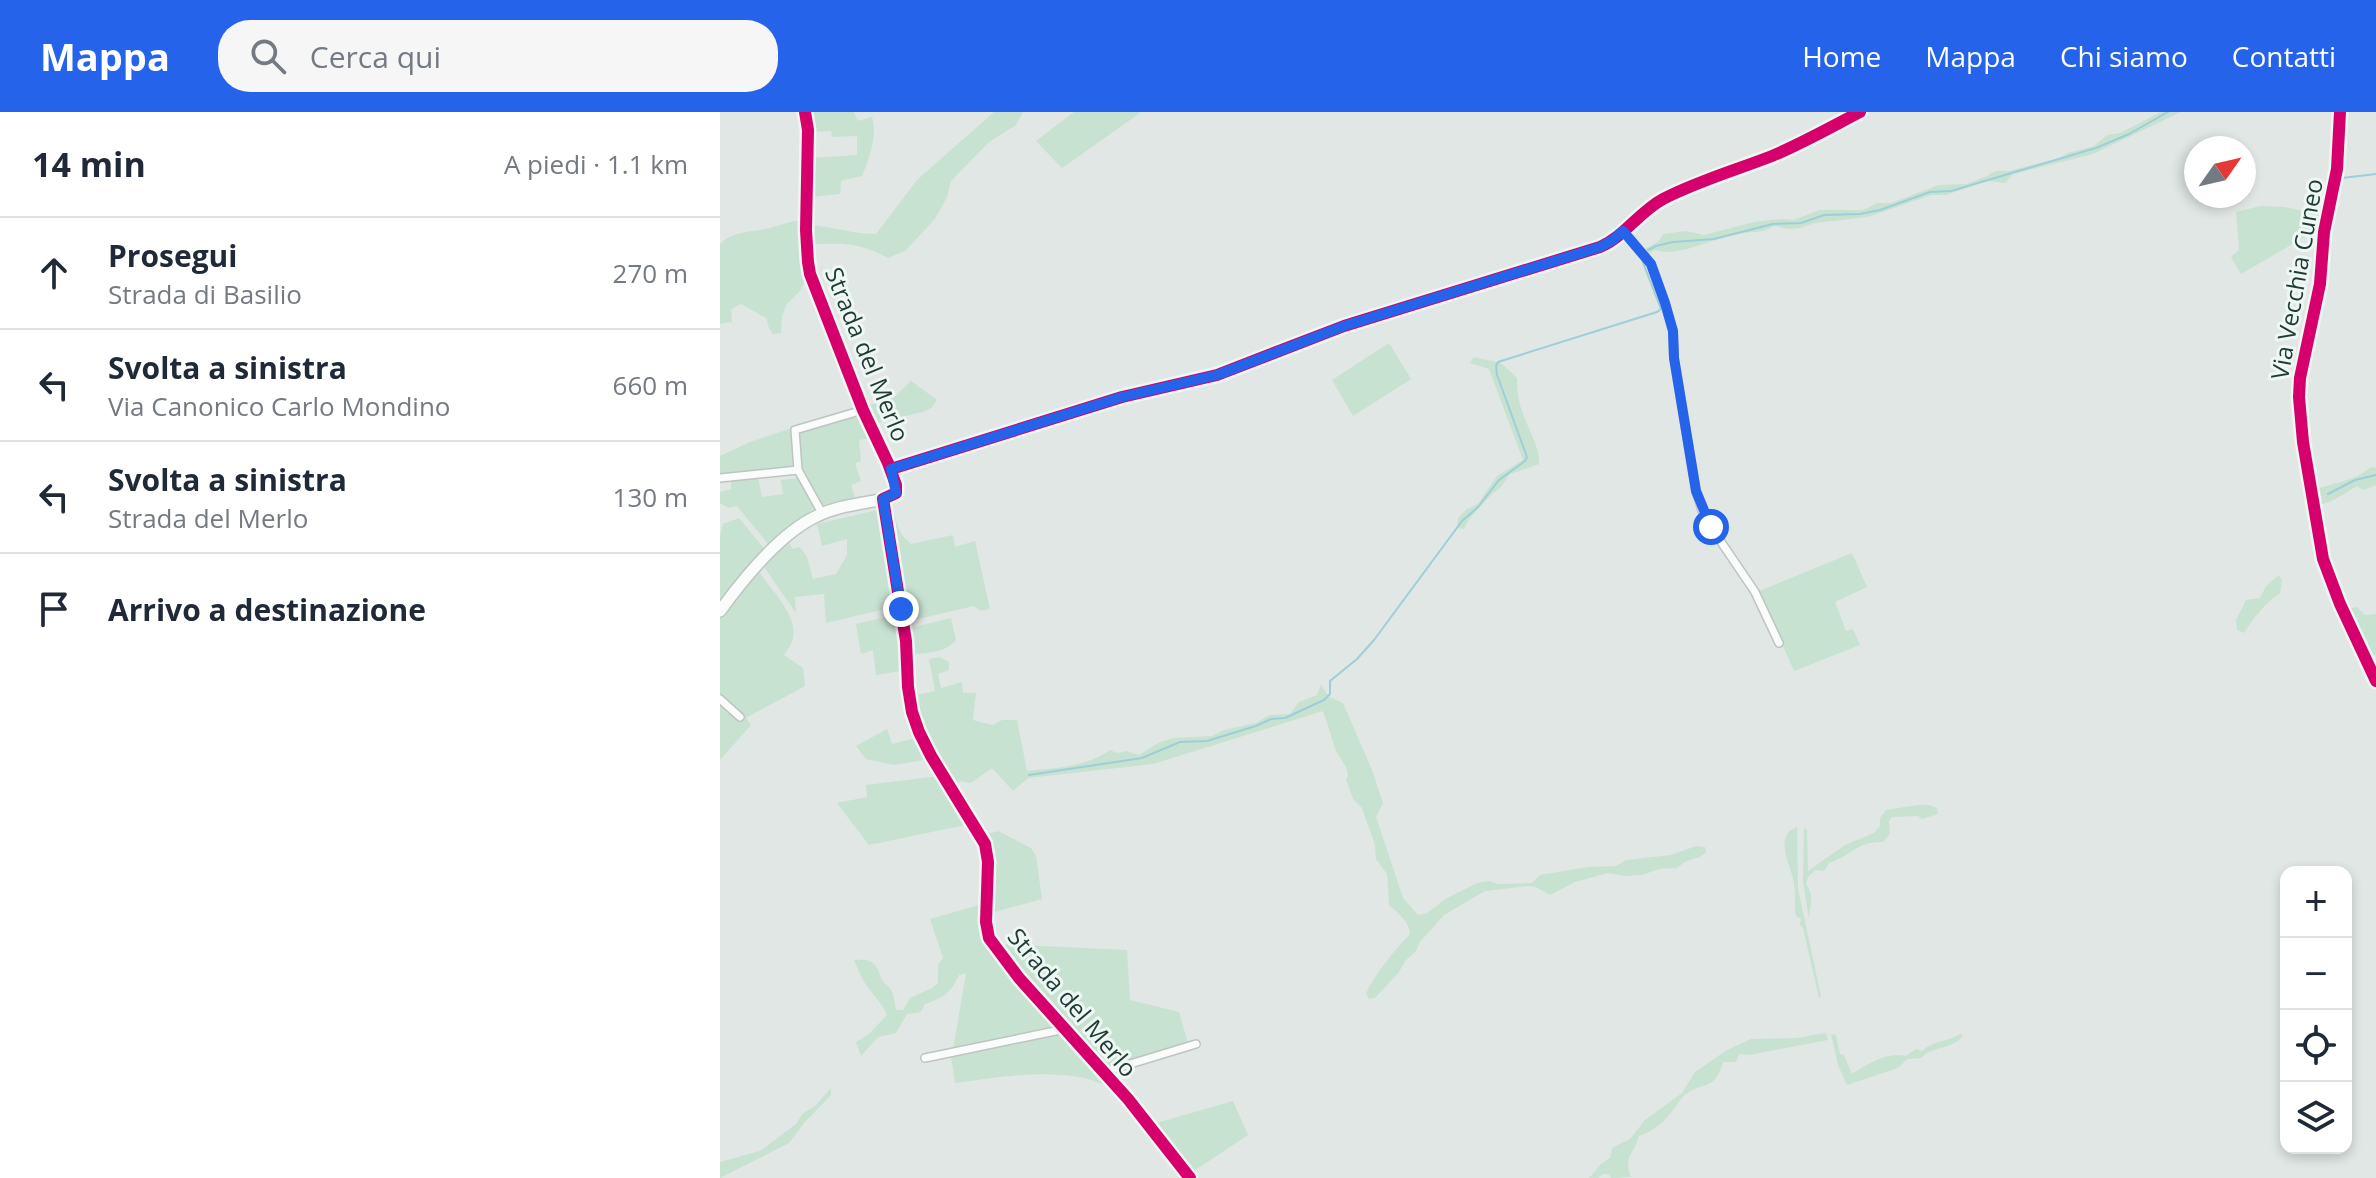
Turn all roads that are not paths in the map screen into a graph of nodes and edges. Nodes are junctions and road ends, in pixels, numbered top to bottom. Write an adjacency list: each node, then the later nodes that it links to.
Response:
1 (805, 112): 5 (street, Strada del Merlo)
2 (1860, 112): 4 (street)
3 (2340, 112): 13 (street, Via Vecchia Cuneo)
4 (1623, 231): 6 (street); 12 (street)
5 (863, 410): 6 (street, Strada del Merlo); 7 (street)
6 (891, 469): 9 (street, Strada del Merlo)
7 (798, 470): 8 (street); 10 (street)
8 (720, 478)
9 (883, 499): 10 (street); 16 (street, Strada del Merlo)
10 (822, 513): 11 (street)
11 (720, 611)
12 (1779, 643)
13 (2376, 681)
14 (720, 699): 15 (street)
15 (740, 717)
16 (1065, 1029): 18 (street); 19 (street, Strada del Merlo)
17 (1196, 1044): 19 (street)
18 (925, 1058)
19 (1104, 1072): 20 (street, Strada del Merlo)
20 (1190, 1178)

